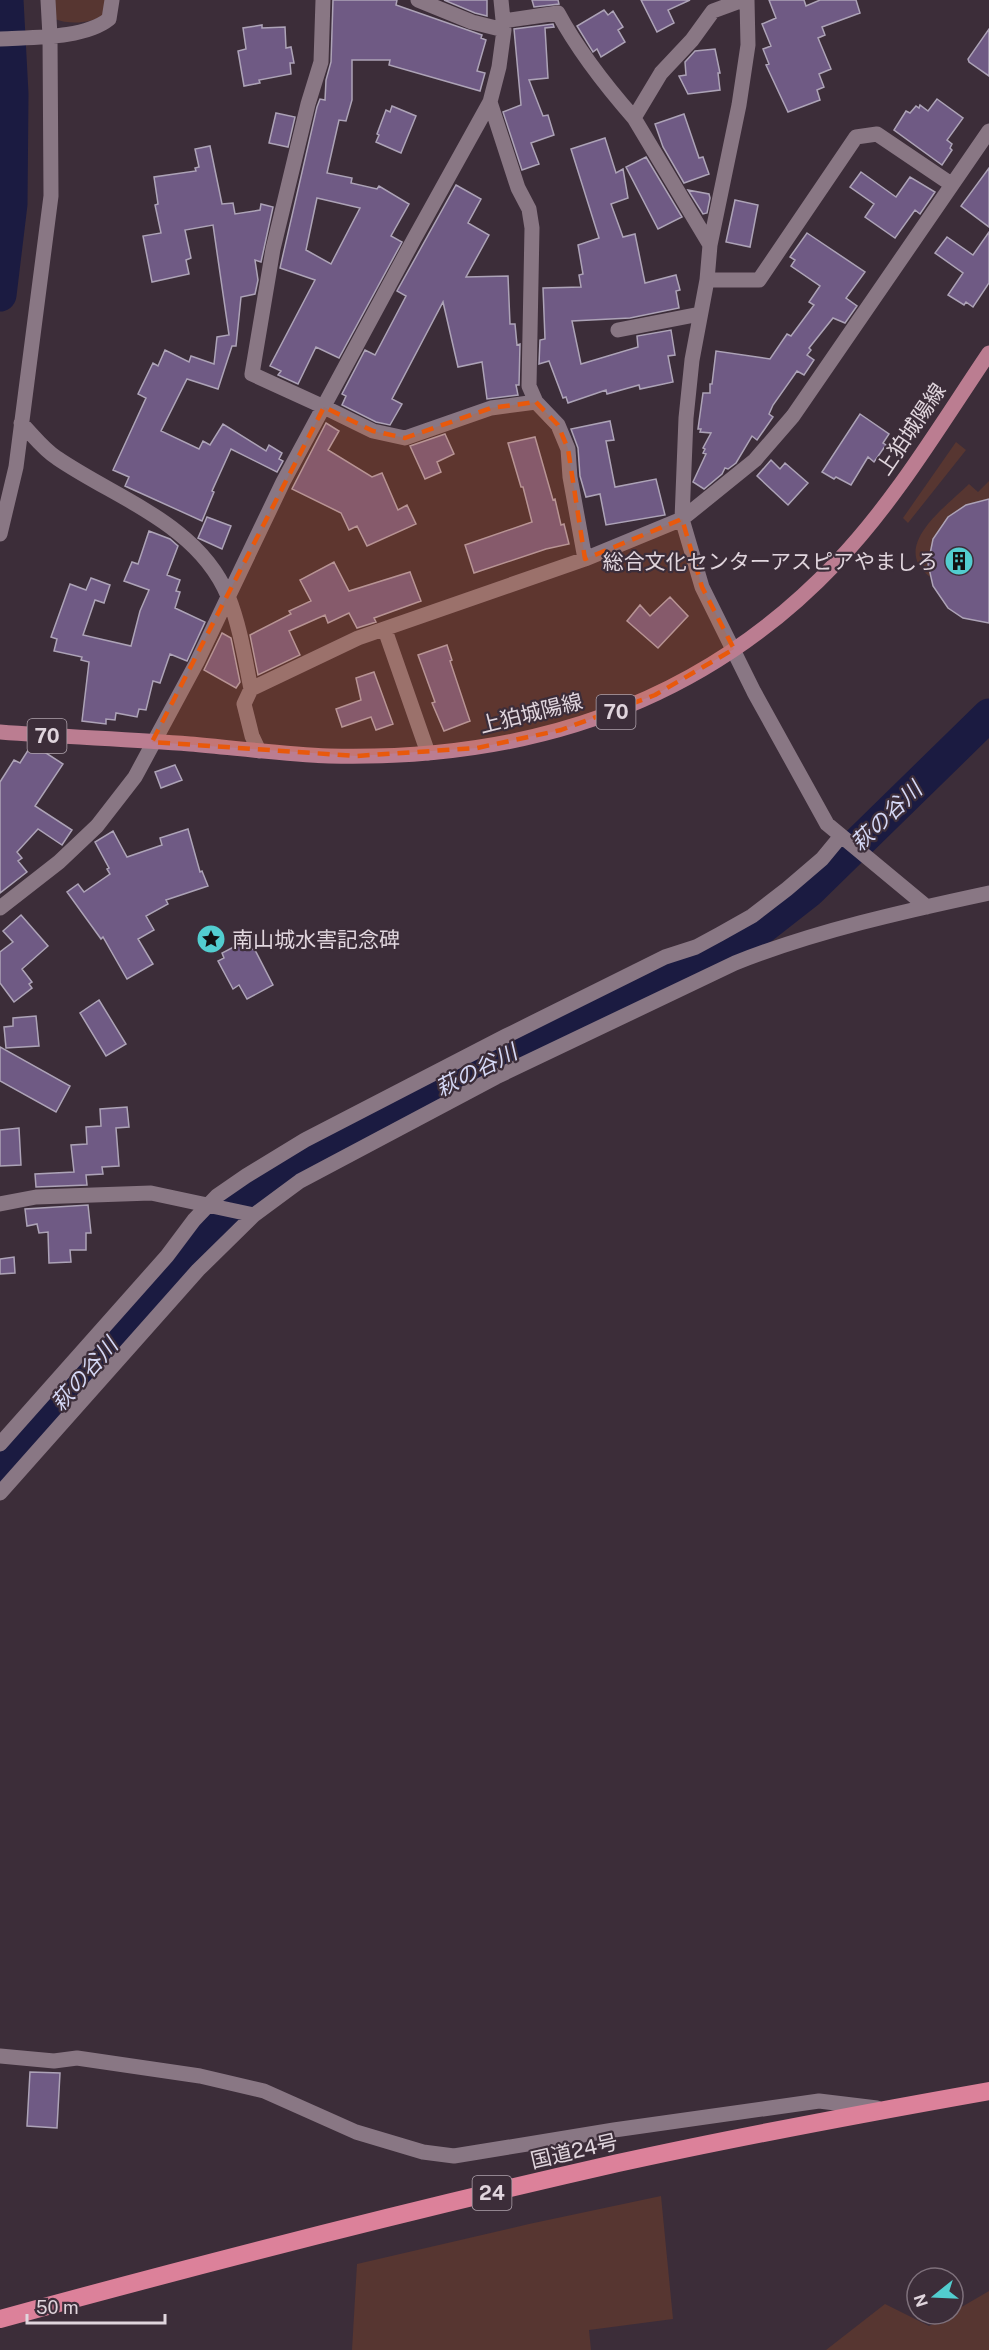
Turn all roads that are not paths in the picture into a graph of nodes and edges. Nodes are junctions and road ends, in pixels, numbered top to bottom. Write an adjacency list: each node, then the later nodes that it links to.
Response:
1 (48, 0): 8 (street)
2 (112, 0): 8 (street)
3 (323, 0): 20 (street)
4 (418, 0): 7 (street)
5 (501, 0): 7 (street)
6 (745, 0): 11 (street); 14 (street)
7 (503, 25): 10 (street); 11 (street)
8 (46, 36): 9 (street); 21 (street)
9 (0, 39)
10 (490, 102): 19 (street); 20 (street)
11 (634, 118): 14 (street)
12 (989, 131): 13 (street)
13 (951, 184): 15 (street); 22 (street)
14 (710, 245): 15 (street)
15 (707, 280): 16 (street)
16 (699, 314): 17 (street); 22 (street)
17 (618, 330)
18 (989, 352): 27 (main road, 上狛城陽線 / 70)
19 (536, 402): 20 (street); 24 (street)
20 (324, 407): 25 (street)
21 (21, 423): 23 (street); 25 (street)
22 (682, 519): 24 (street); 27 (street)
23 (0, 534)
24 (585, 559): 26 (street)
25 (228, 595): 28 (street); 30 (street)
26 (385, 630): 28 (street); 32 (street)
27 (734, 650): 32 (main road, 上狛城陽線 / 70); 33 (street)
28 (251, 689): 31 (street)
29 (0, 732): 30 (main road, 上狛城陽線 / 70)
30 (152, 742): 31 (main road, 上狛城陽線 / 70); 36 (street)
31 (259, 751): 32 (main road, 上狛城陽線 / 70)
32 (428, 753)
33 (844, 838): 35 (street); 38 (street)
34 (989, 893): 35 (street)
35 (927, 907): 39 (street)
36 (0, 908)
37 (0, 1204): 38 (street)
38 (212, 1206): 39 (street); 40 (street)
39 (250, 1215): 41 (street)
40 (0, 1444)
41 (0, 1493)
42 (0, 2056): 44 (street)
43 (989, 2091): 44 (highway, 国道24号 / 24)
44 (888, 2109): 45 (highway, 国道24号 / 24)
45 (0, 2319)

